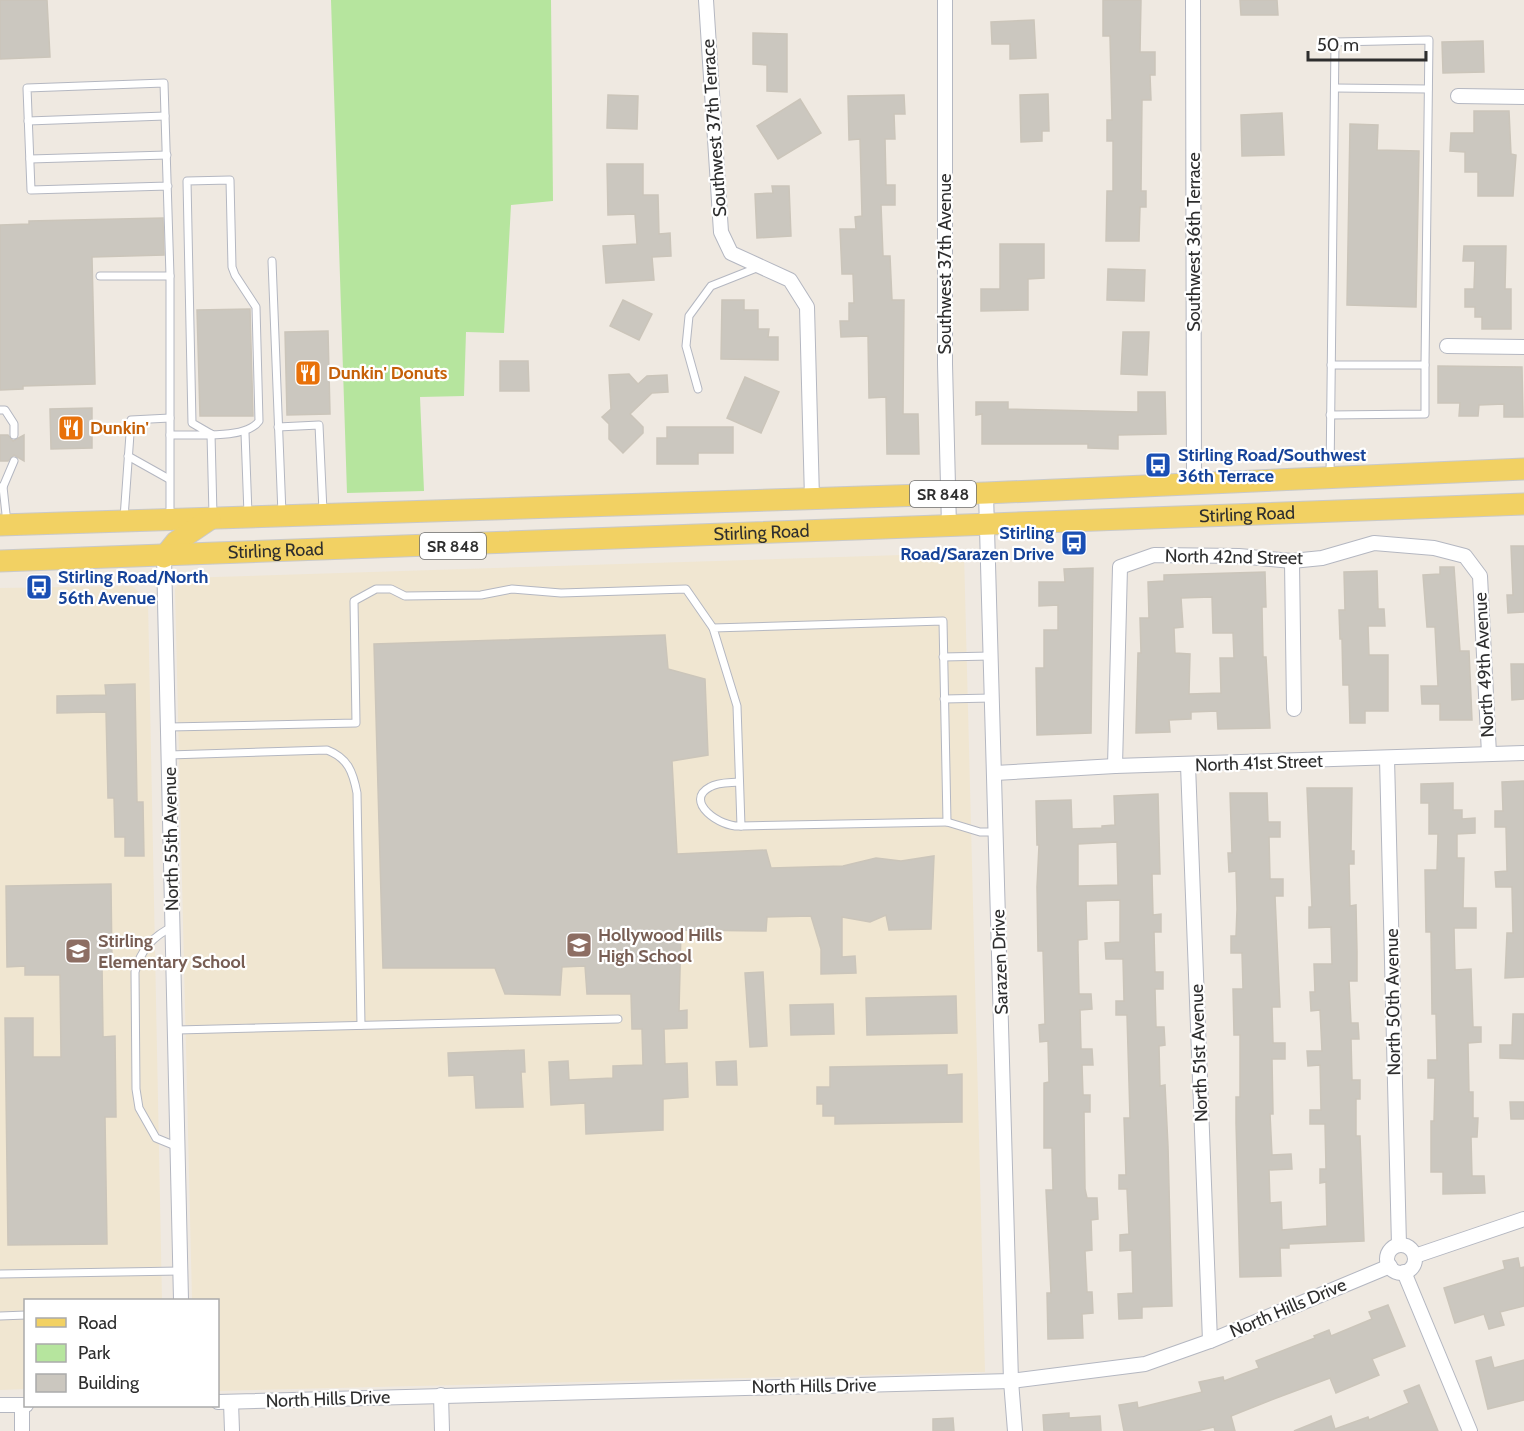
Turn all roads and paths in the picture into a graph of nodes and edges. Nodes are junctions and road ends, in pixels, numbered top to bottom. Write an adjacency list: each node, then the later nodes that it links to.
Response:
1 (706, 0): 14 (street, Southwest 37th Terrace)
2 (945, 0): 38 (street, Southwest 37th Avenue)
3 (1193, 0): 35 (street, Southwest 36th Terrace)
4 (1335, 88): 5 (lane); 5 (lane); 19 (lane)
5 (1428, 89): 20 (lane)
6 (1458, 96): 7 (street)
7 (1524, 97)
8 (165, 116): 9 (lane); 9 (lane); 10 (lane)
9 (28, 121): 11 (lane)
10 (167, 154): 11 (lane); 12 (lane)
11 (30, 159): 12 (lane)
12 (168, 186): 16 (lane)
13 (272, 261): 25 (lane)
14 (759, 267): 21 (lane); 39 (street, Southwest 37th Terrace)
15 (100, 276): 16 (lane)
16 (170, 276): 24 (lane)
17 (1447, 346): 18 (street)
18 (1524, 347)
19 (1331, 365): 20 (lane); 23 (lane)
20 (1425, 365): 23 (lane)
21 (698, 389)
22 (0, 410): 28 (lane)
23 (1330, 415): 33 (lane)
24 (170, 418): 29 (lane); 30 (lane)
25 (278, 427): 41 (lane); 42 (lane)
26 (245, 433): 27 (lane); 27 (lane); 43 (lane)
27 (211, 434): 29 (lane); 44 (lane)
28 (14, 435)
29 (170, 435): 34 (lane)
30 (128, 456): 34 (lane); 46 (lane)
31 (14, 461): 36 (lane)
32 (1524, 470): 33 (main road, Stirling Road / SR 848)
33 (1330, 477): 35 (main road, Stirling Road / SR 848)
34 (169, 479): 45 (lane)
35 (1194, 483): 37 (main road, Stirling Road / SR 848)
36 (1, 487): 47 (lane)
37 (986, 492): 38 (main road, Stirling Road / SR 848); 48 (street, Sarazen Drive)
38 (948, 494): 39 (main road, Stirling Road / SR 848); 49 (street, Southwest 37th Avenue)
39 (812, 499): 41 (main road, Stirling Road / SR 848)
40 (1524, 504): 48 (main road, Stirling Road / SR 848)
41 (323, 514): 42 (main road, Stirling Road / SR 848)
42 (282, 515): 43 (main road, Stirling Road / SR 848)
43 (248, 516): 44 (main road, Stirling Road / SR 848)
44 (213, 517): 45 (main road, Stirling Road / SR 848); 50 (main road)
45 (170, 519): 46 (main road, Stirling Road / SR 848)
46 (124, 520): 47 (main road, Stirling Road / SR 848)
47 (4, 525)
48 (987, 526): 49 (main road, Stirling Road / SR 848); 55 (street, Sarazen Drive)
49 (949, 527): 50 (main road, Stirling Road / SR 848)
50 (164, 557): 51 (main road, Stirling Road / SR 848); 60 (street, North 55th Avenue)
51 (0, 561)
52 (1292, 561): 53 (street, North 42nd Street); 59 (street); 66 (street, North 42nd Street)
53 (1480, 576): 62 (street, North 49th Avenue)
54 (713, 628): 56 (lane); 60 (lane); 68 (lane)
55 (992, 656): 56 (lane); 57 (street, Sarazen Drive)
56 (943, 657): 58 (lane)
57 (992, 698): 58 (lane); 67 (street, Sarazen Drive)
58 (944, 699): 69 (lane)
59 (1294, 709)
60 (169, 727): 63 (street, North 55th Avenue)
61 (1524, 753): 62 (street, North 41st Street)
62 (1489, 754): 64 (street, North 41st Street)
63 (169, 755): 72 (street, North 55th Avenue); 74 (lane)
64 (1387, 758): 65 (street, North 41st Street); 78 (street, North 50th Avenue)
65 (1188, 765): 66 (street, North 41st Street); 87 (street, North 51st Avenue)
66 (1115, 766): 67 (street, North 41st Street)
67 (994, 773): 71 (street, Sarazen Drive)
68 (739, 782): 70 (lane); 70 (lane)
69 (947, 822): 70 (lane); 71 (lane)
70 (741, 826)
71 (996, 832): 88 (street, Sarazen Drive)
72 (174, 926): 75 (street, North 55th Avenue); 76 (lane)
73 (618, 1019): 74 (lane)
74 (361, 1025): 75 (lane)
75 (177, 1030): 76 (street, North 55th Avenue)
76 (178, 1147): 81 (street, North 55th Avenue)
77 (1524, 1219): 79 (street)
78 (1399, 1245): 79 (street); 80 (street)
79 (1415, 1256): 82 (street)
80 (1390, 1266): 82 (street); 87 (street, North Hills Drive)
81 (181, 1271): 83 (lane); 84 (street, North 55th Avenue)
82 (1404, 1272): 97 (street)
83 (0, 1274)
84 (181, 1299)
85 (24, 1315): 86 (lane)
86 (0, 1316)
87 (1210, 1341): 88 (street, North Hills Drive)
88 (1011, 1381): 89 (street, North Hills Drive); 96 (street, Sarazen Drive)
89 (441, 1395): 90 (street, North Hills Drive); 95 (street)
90 (224, 1402): 94 (street)
91 (0, 1405): 92 (street)
92 (24, 1405): 93 (street)
93 (22, 1431)
94 (232, 1431)
95 (442, 1431)
96 (1015, 1431)
97 (1470, 1431)

